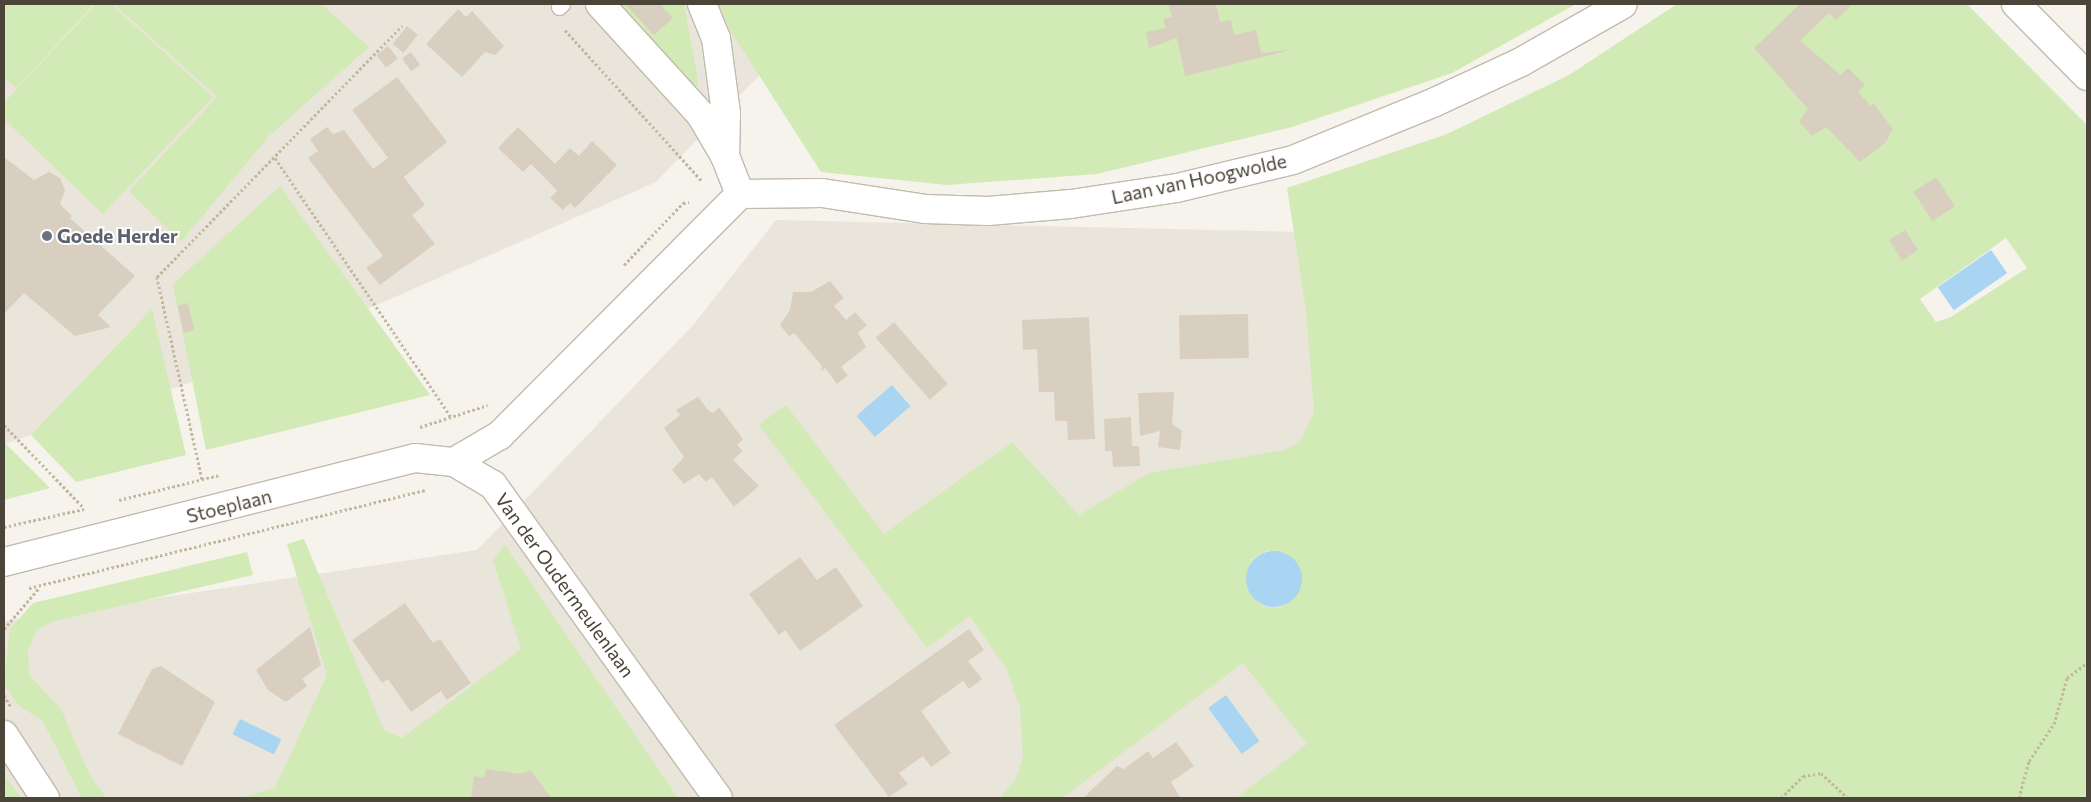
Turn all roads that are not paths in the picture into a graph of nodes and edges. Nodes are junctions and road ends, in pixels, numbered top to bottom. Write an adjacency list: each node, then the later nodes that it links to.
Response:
1 (600, 4): 6 (street)
2 (702, 4): 6 (street)
3 (1623, 4): 7 (street, Laan van Hoogwolde)
4 (2016, 4): 5 (street)
5 (2087, 76)
6 (725, 156): 7 (street)
7 (729, 196): 8 (street)
8 (454, 462): 9 (street, Stoeplaan); 12 (street, Van der Oudermeulenlaan)
9 (4, 562)
10 (4, 735): 11 (street)
11 (45, 798)
12 (718, 798)

